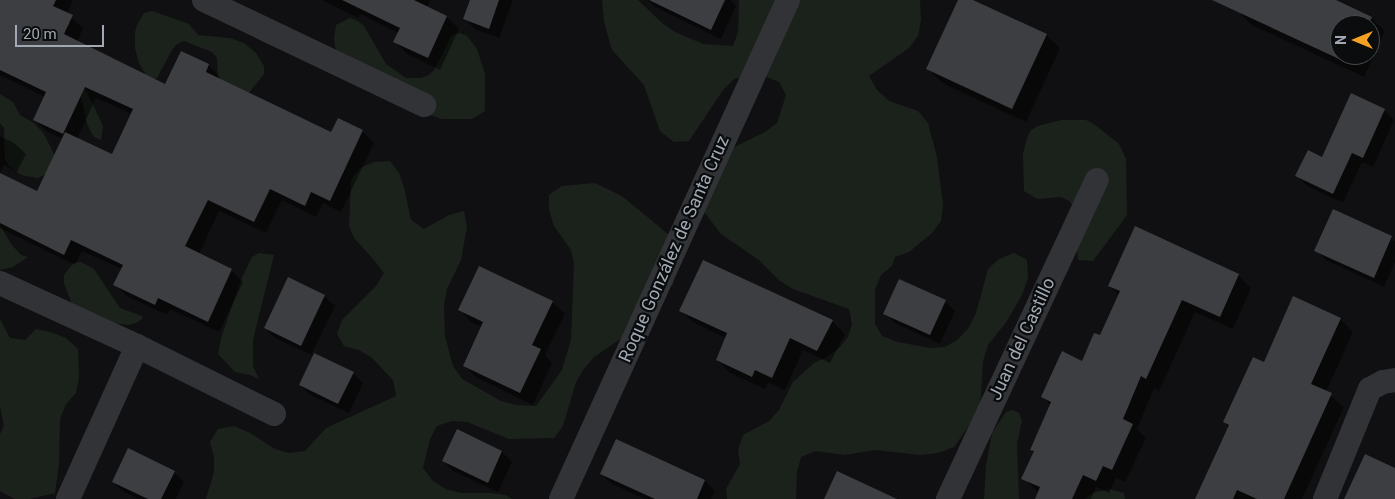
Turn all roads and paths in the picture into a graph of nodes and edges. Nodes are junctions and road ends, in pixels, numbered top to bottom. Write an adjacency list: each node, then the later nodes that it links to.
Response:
1 (204, 0): 3 (street)
2 (788, 0): 10 (street, Roque González de Santa Cruz)
3 (424, 105)
4 (1097, 180): 11 (street, Juan del Castillo)
5 (0, 284): 6 (street)
6 (137, 346): 8 (street); 9 (street)
7 (1395, 380): 12 (street)
8 (274, 414)
9 (68, 499)
10 (561, 499)
11 (948, 499)
12 (1325, 499)

